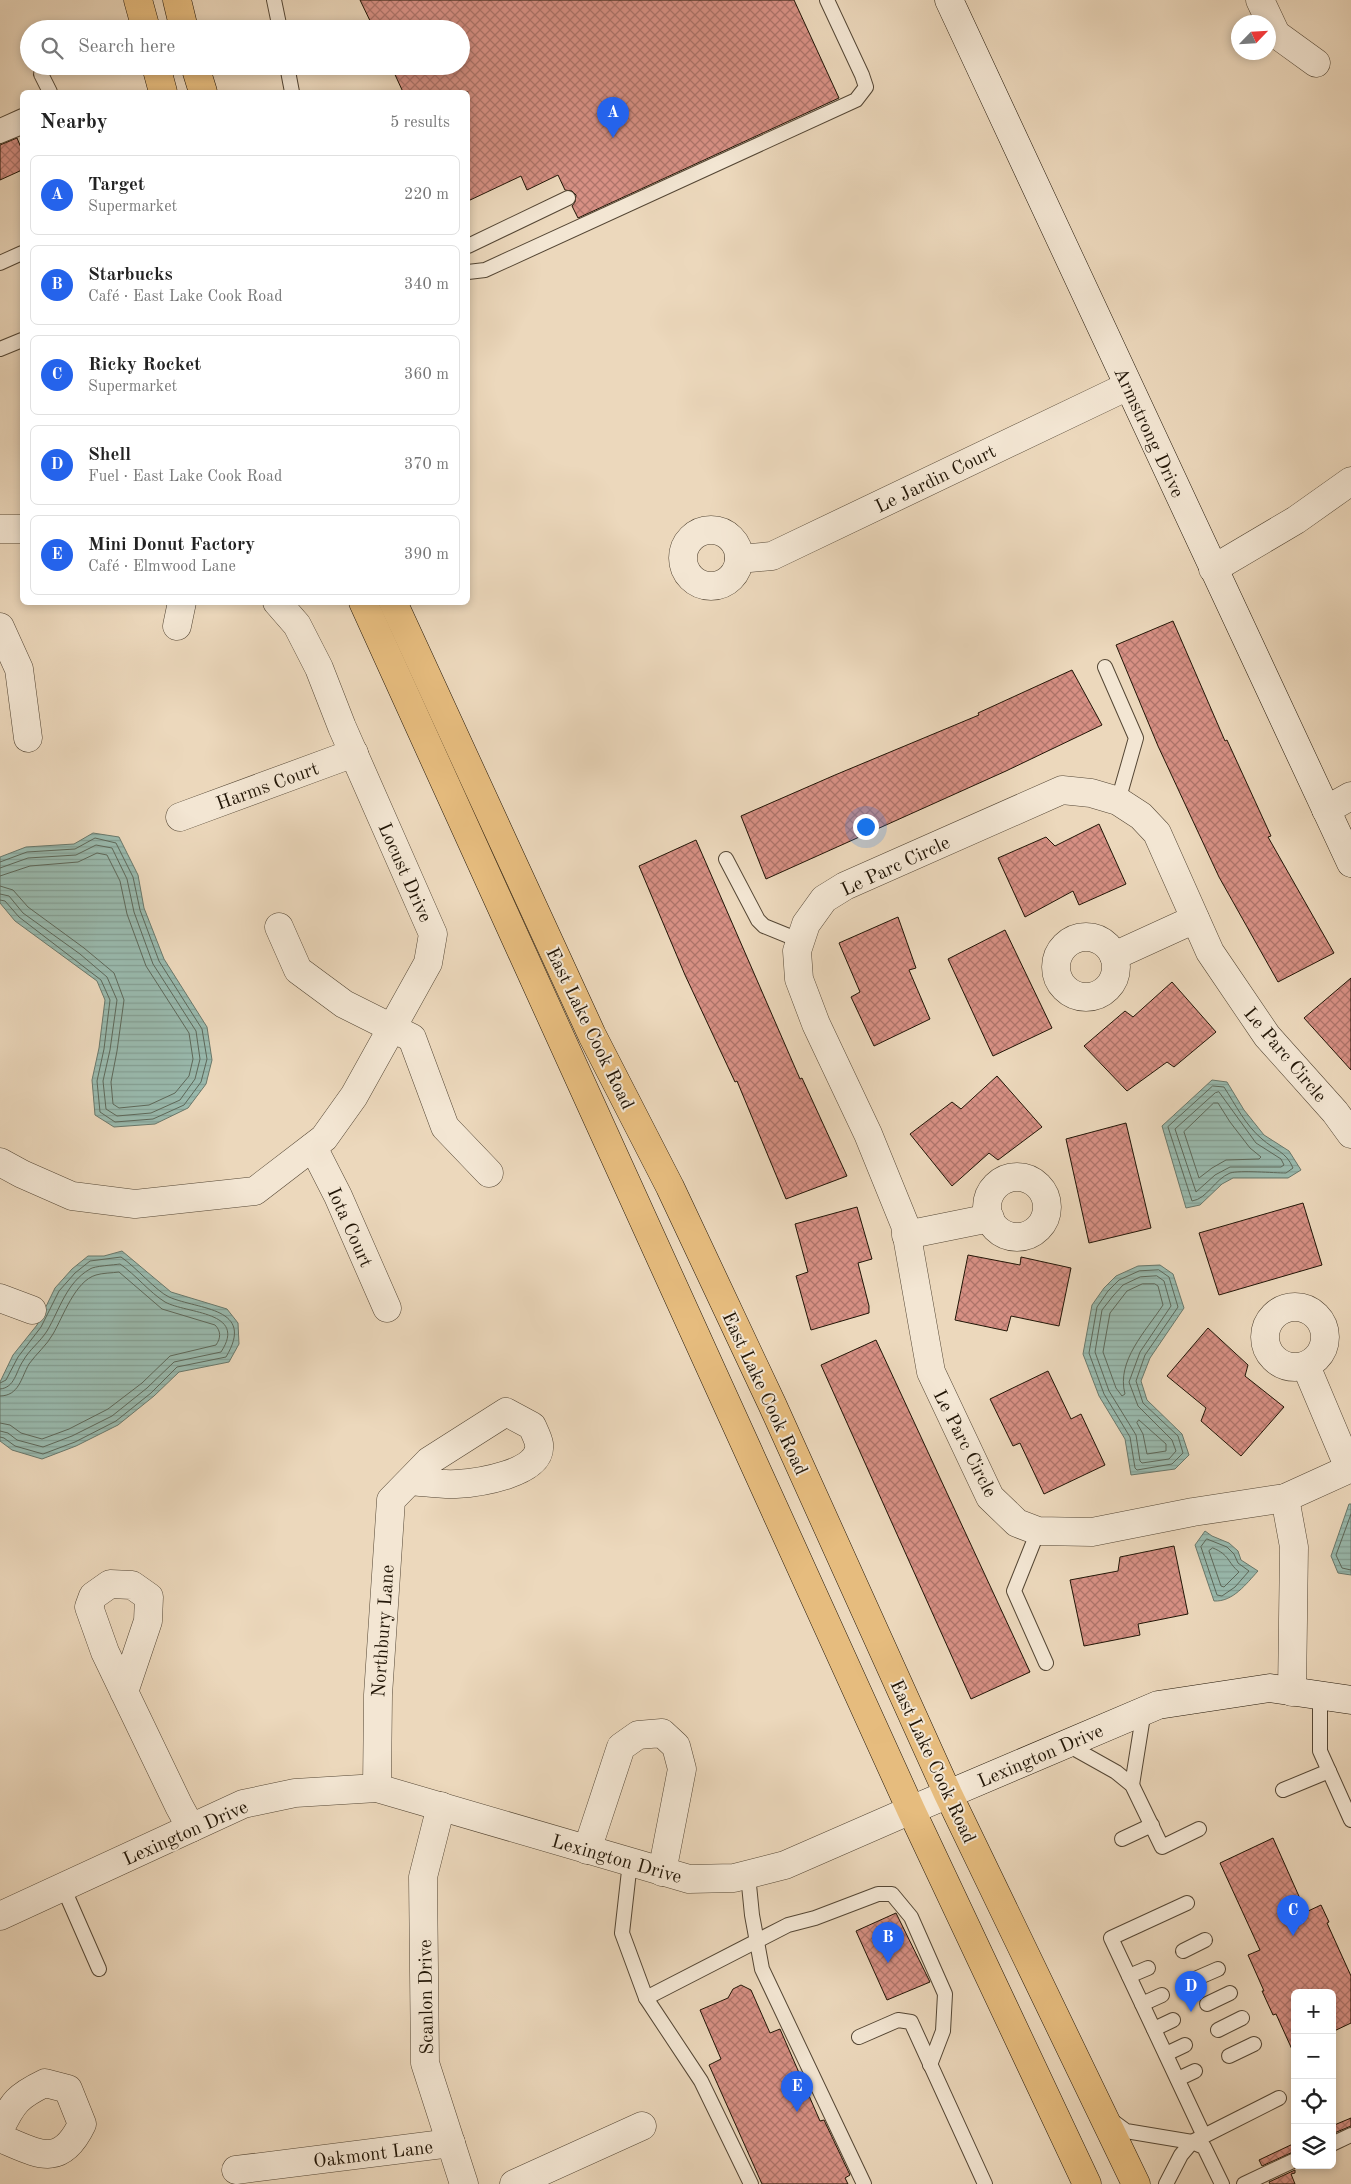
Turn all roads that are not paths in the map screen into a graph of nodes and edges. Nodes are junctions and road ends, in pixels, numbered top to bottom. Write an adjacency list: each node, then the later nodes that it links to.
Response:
1 (138, 0): 7 (main road)
2 (177, 0): 8 (main road)
3 (274, 0): 9 (lane)
4 (827, 0): 27 (lane)
5 (948, 0): 30 (street, Armstrong Drive)
6 (1260, 0): 10 (street)
7 (144, 20)
8 (182, 20)
9 (278, 20)
10 (1316, 63)
11 (42, 75): 15 (lane)
12 (158, 75): 16 (main road)
13 (198, 75): 17 (main road)
14 (289, 75): 18 (lane)
15 (49, 90)
16 (162, 90)
17 (202, 90)
18 (292, 90)
19 (20, 117): 20 (lane)
20 (0, 126)
21 (20, 128): 22 (lane)
22 (0, 136)
23 (568, 198): 24 (lane)
24 (470, 245)
25 (20, 254): 26 (lane)
26 (0, 263)
27 (470, 272)
28 (20, 341): 29 (lane)
29 (0, 348)
30 (1128, 386): 34 (street, Le Jardin Court); 35 (street, Armstrong Drive)
31 (1351, 481): 35 (street)
32 (0, 529): 33 (street)
33 (20, 529)
34 (739, 559)
35 (1213, 569): 45 (street, Armstrong Drive)
36 (280, 605): 42 (street, Locust Drive)
37 (364, 605): 81 (main road, East Lake Cook Road)
38 (394, 605): 79 (main road, East Lake Cook Road)
39 (0, 627): 41 (street)
40 (1105, 667): 44 (lane)
41 (28, 738)
42 (354, 753): 46 (street, Harms Court); 53 (street, Locust Drive)
43 (1351, 796): 45 (street)
44 (1118, 801): 49 (street, Le Parc Circle); 51 (street, Le Parc Circle)
45 (1326, 810): 48 (street, Armstrong Drive)
46 (180, 817)
47 (726, 859): 51 (lane)
48 (1351, 864)
49 (1195, 919): 52 (street); 54 (street, Le Parc Circle)
50 (280, 927): 53 (street)
51 (801, 941): 59 (street, Le Parc Circle)
52 (1114, 956)
53 (392, 1028): 55 (street, Locust Drive); 57 (street)
54 (1351, 1134)
55 (318, 1143): 56 (street, Locust Drive); 61 (street, Iota Court)
56 (0, 1162)
57 (489, 1173)
58 (990, 1218): 59 (street)
59 (906, 1235): 67 (street, Le Parc Circle)
60 (0, 1298): 62 (street)
61 (387, 1308)
62 (32, 1310)
63 (1306, 1366): 64 (street, Le Parc Circle)
64 (1350, 1468): 66 (street, Le Parc Circle)
65 (410, 1481): 77 (street, Northbury Lane)
66 (1285, 1498): 67 (street, Le Parc Circle); 70 (street)
67 (1038, 1531): 68 (lane)
68 (1046, 1662)
69 (124, 1692): 84 (street)
70 (1292, 1692): 71 (street, Lexington Drive); 73 (street, Lexington Drive)
71 (1320, 1696): 72 (street, Lexington Drive); 75 (lane)
72 (1351, 1700)
73 (1144, 1710): 74 (street, Lexington Drive); 76 (lane)
74 (1065, 1743): 76 (lane); 79 (street, Lexington Drive)
75 (1329, 1771): 78 (lane); 82 (lane)
76 (1132, 1785): 83 (lane)
77 (377, 1788): 80 (street, Lexington Drive); 84 (street, Lexington Drive)
78 (1283, 1790)
79 (948, 1794): 81 (street, Lexington Drive); 120 (main road, East Lake Cook Road)
80 (440, 1806): 87 (street, Lexington Drive); 127 (street, Scanlon Drive)
81 (911, 1810): 90 (street, Lexington Drive); 135 (main road, East Lake Cook Road)
82 (1351, 1820)
83 (1152, 1825): 85 (lane); 86 (lane)
84 (191, 1828): 91 (street, Lexington Drive)
85 (1198, 1829)
86 (1122, 1839)
87 (587, 1850): 88 (street, Lexington Drive); 89 (street)
88 (630, 1862): 89 (street, Lexington Drive); 104 (lane)
89 (662, 1872): 90 (street, Lexington Drive)
90 (748, 1875): 95 (lane)
91 (63, 1887): 93 (street, Lexington Drive); 98 (lane)
92 (1187, 1903): 100 (lane)
93 (0, 1916)
94 (1205, 1940): 96 (lane)
95 (757, 1942): 104 (lane); 116 (lane); 133 (lane)
96 (1182, 1951)
97 (1148, 1968): 100 (lane)
98 (99, 1969)
99 (1218, 1969): 101 (lane)
100 (1129, 1976): 105 (lane)
101 (1195, 1979)
102 (1230, 1993): 106 (lane)
103 (1162, 1995): 105 (lane)
104 (646, 1998): 132 (lane)
105 (1142, 2004): 109 (lane)
106 (1207, 2004)
107 (1242, 2018): 110 (lane)
108 (1173, 2020): 109 (lane)
109 (1154, 2030): 114 (lane)
110 (1218, 2030)
111 (859, 2037): 116 (lane)
112 (1254, 2044): 115 (lane)
113 (1184, 2045): 114 (lane)
114 (1166, 2054): 118 (lane)
115 (1229, 2056)
116 (930, 2065): 134 (lane)
117 (1195, 2071): 118 (lane)
118 (1178, 2079): 125 (lane)
119 (1279, 2098): 125 (lane)
120 (1104, 2116): 125 (lane); 136 (main road, East Lake Cook Road)
121 (642, 2126): 131 (street)
122 (0, 2129): 124 (street)
123 (1351, 2135): 126 (lane)
124 (0, 2138)
125 (1198, 2139): 137 (lane); 138 (lane)
126 (1336, 2142)
127 (451, 2143): 129 (street, Oakmont Lane); 130 (street, Scanlon Drive)
128 (1291, 2162): 139 (lane)
129 (236, 2170)
130 (464, 2184)
131 (514, 2184)
132 (750, 2184)
133 (864, 2184)
134 (985, 2184)
135 (1087, 2184)
136 (1136, 2184)
137 (1166, 2184)
138 (1222, 2184)
139 (1244, 2184)

